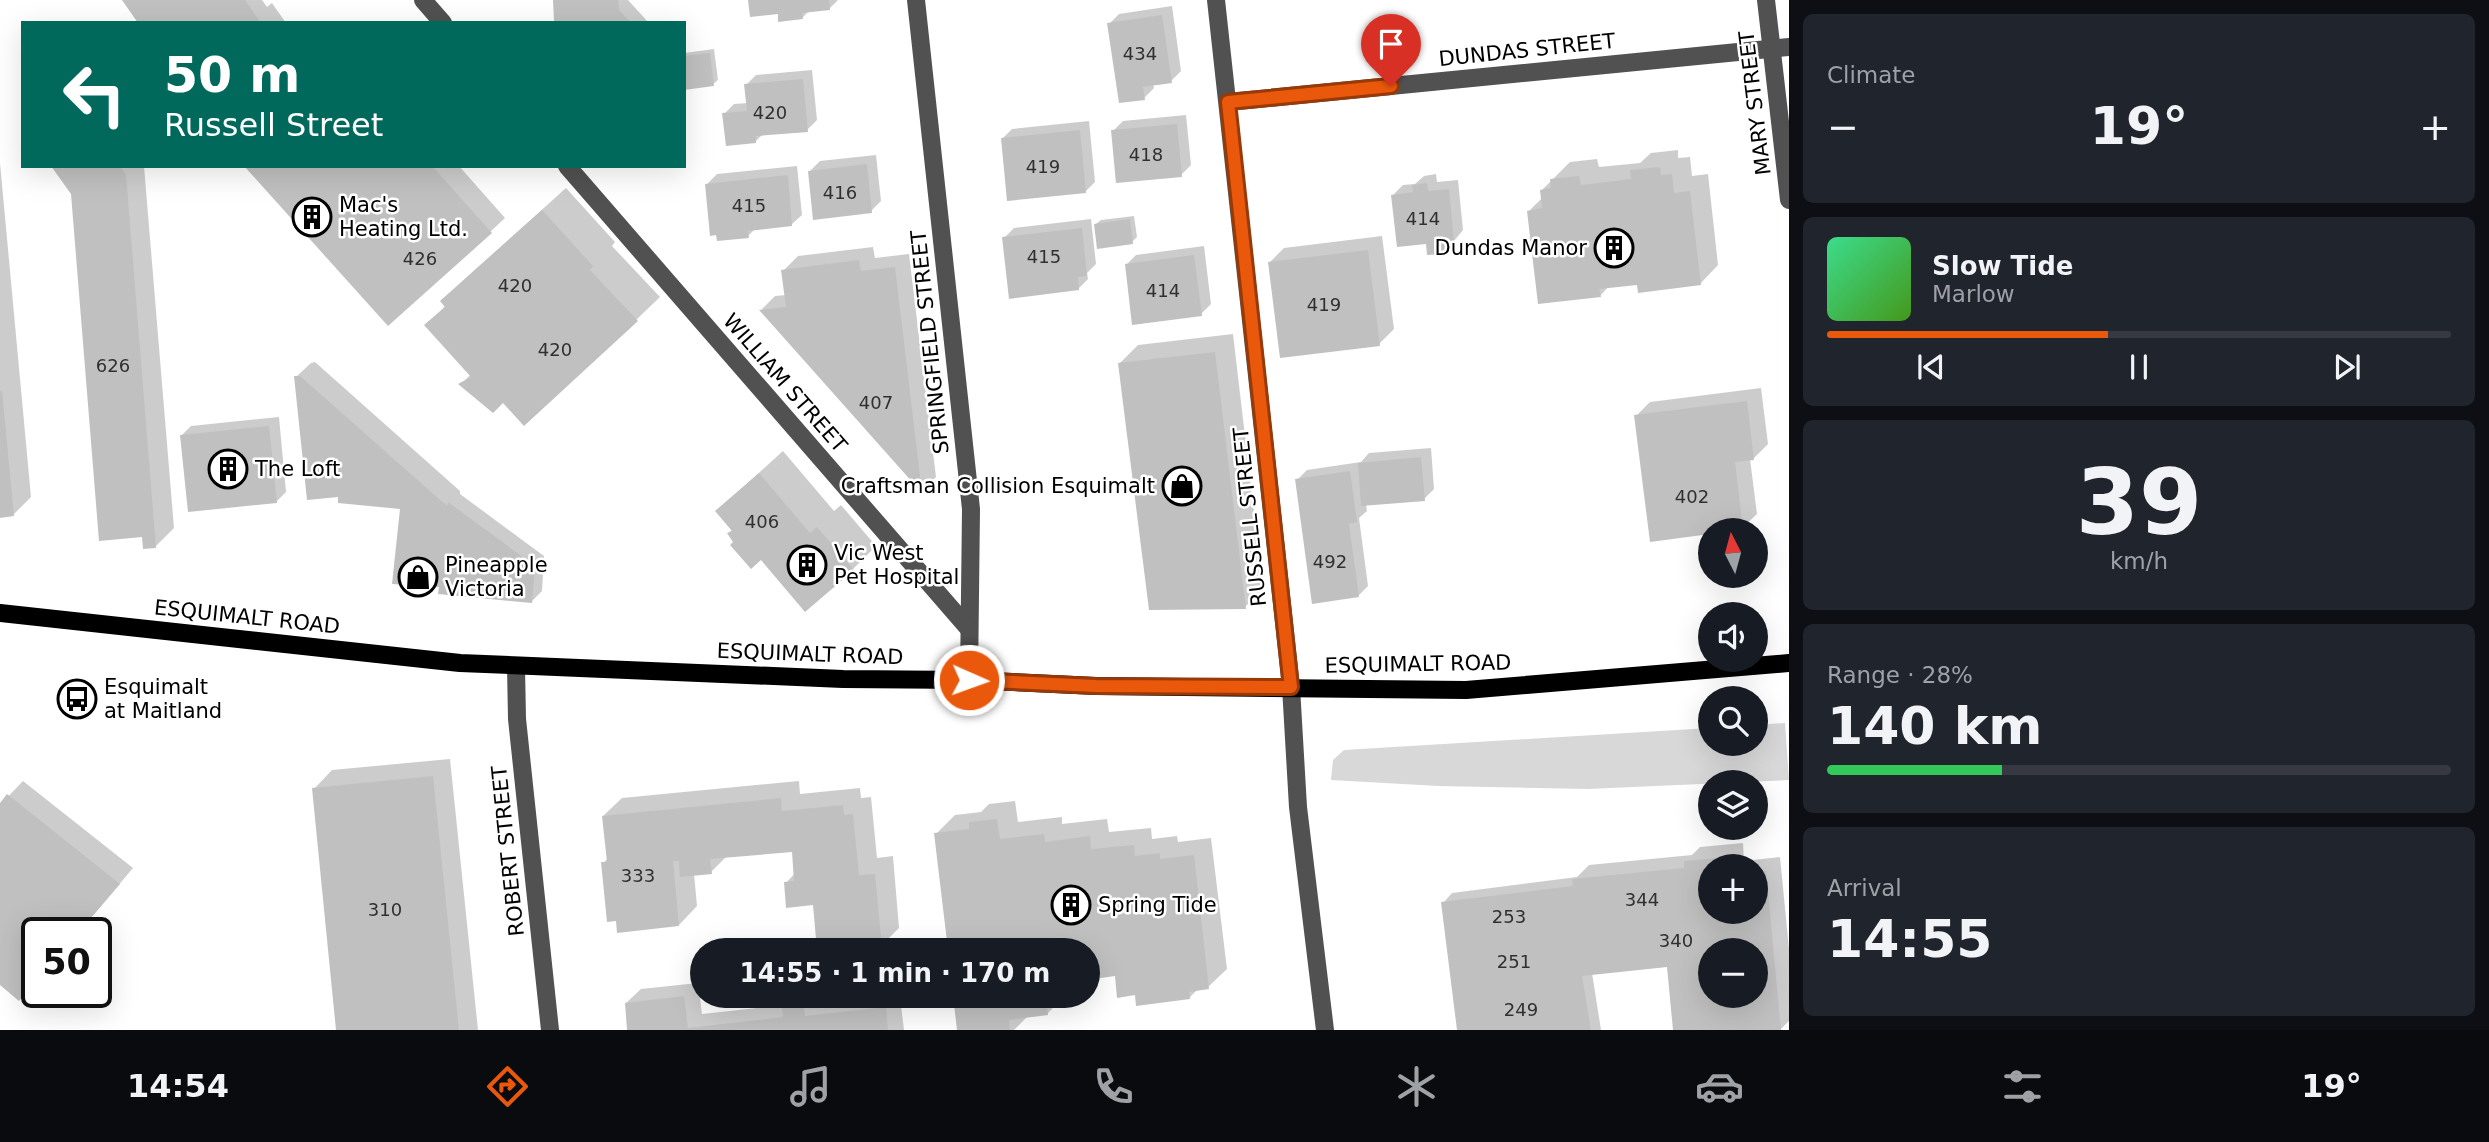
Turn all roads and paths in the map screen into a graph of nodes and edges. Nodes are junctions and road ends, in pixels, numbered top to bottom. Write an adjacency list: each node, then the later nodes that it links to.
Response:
1 (423, 0): 5 (street)
2 (916, 0): 11 (street, SPRINGFIELD STREET)
3 (1216, 0): 7 (street, RUSSELL STREET)
4 (1766, 0): 6 (street, MARY STREET)
5 (441, 21)
6 (1780, 48): 7 (street, DUNDAS STREET); 9 (street, MARY STREET)
7 (1228, 102): 15 (street, RUSSELL STREET)
8 (569, 168): 11 (street, WILLIAM STREET)
9 (1789, 200)
10 (0, 613): 13 (main road, ESQUIMALT ROAD)
11 (969, 629): 14 (street, SPRINGFIELD STREET)
12 (1789, 663): 15 (main road, ESQUIMALT ROAD)
13 (516, 667): 14 (main road, ESQUIMALT ROAD); 16 (street, ROBERT STREET)
14 (969, 680): 15 (main road, ESQUIMALT ROAD)
15 (1291, 687): 17 (street, RUSSELL STREET)
16 (550, 1030)
17 (1325, 1030)

